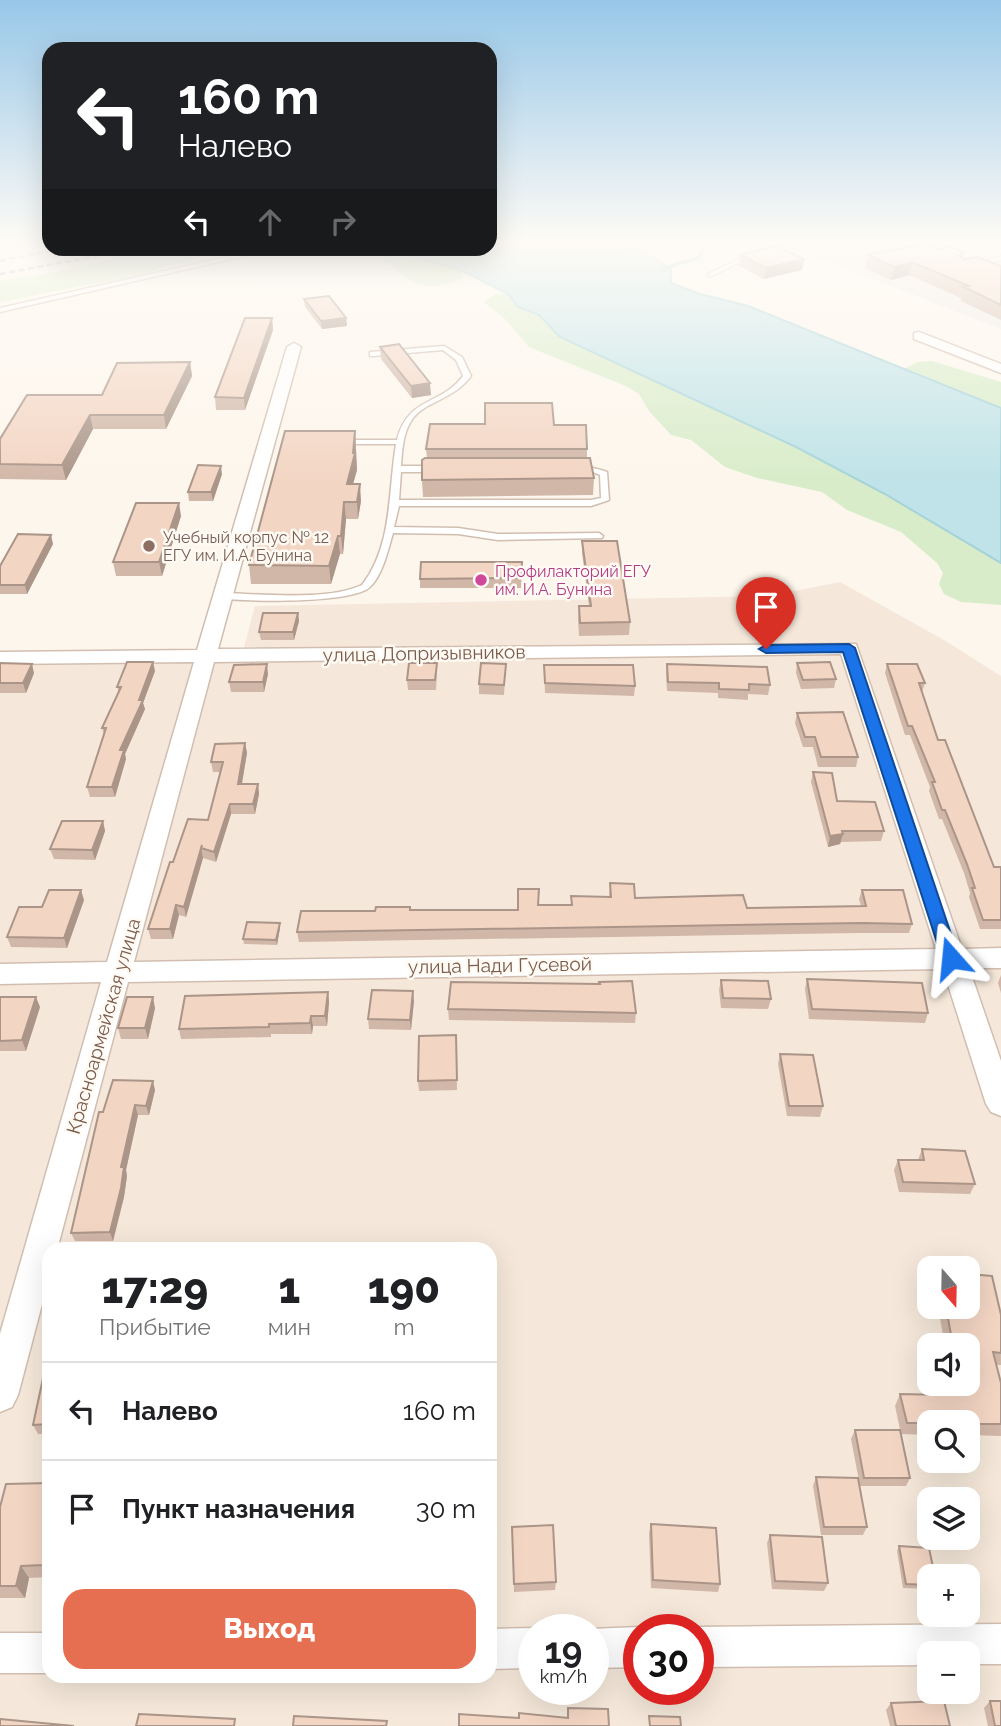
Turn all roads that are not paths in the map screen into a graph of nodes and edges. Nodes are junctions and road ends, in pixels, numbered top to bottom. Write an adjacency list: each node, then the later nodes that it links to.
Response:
1 (919, 336): 4 (street)
2 (295, 347): 13 (street, Красноармейская улица)
3 (373, 354): 6 (lane)
4 (1001, 369)
5 (333, 442): 6 (lane)
6 (398, 442): 8 (lane)
7 (562, 469): 10 (lane)
8 (398, 470): 9 (lane); 10 (lane)
9 (452, 470)
10 (394, 503): 11 (lane)
11 (389, 530): 12 (lane); 13 (lane)
12 (599, 536)
13 (223, 596): 14 (street, Красноармейская улица)
14 (206, 656): 15 (street, улица Допризывников); 16 (street, улица Допризывников); 18 (street, Красноармейская улица)
15 (0, 658)
16 (951, 958): 17 (street, улица Нади Гусевой); 18 (street, улица Нади Гусевой); 20 (street)
17 (1001, 958)
18 (118, 971): 19 (street, улица Нади Гусевой); 21 (street, Красноармейская улица)
19 (0, 974)
20 (1001, 1104)
21 (43, 1242)
22 (42, 1244): 23 (street, Красноармейская улица)
23 (0, 1395)
24 (1001, 1644): 25 (street)
25 (714, 1647)
26 (518, 1648): 27 (street)
27 (497, 1649)
28 (0, 1653): 29 (street)
29 (42, 1653)

